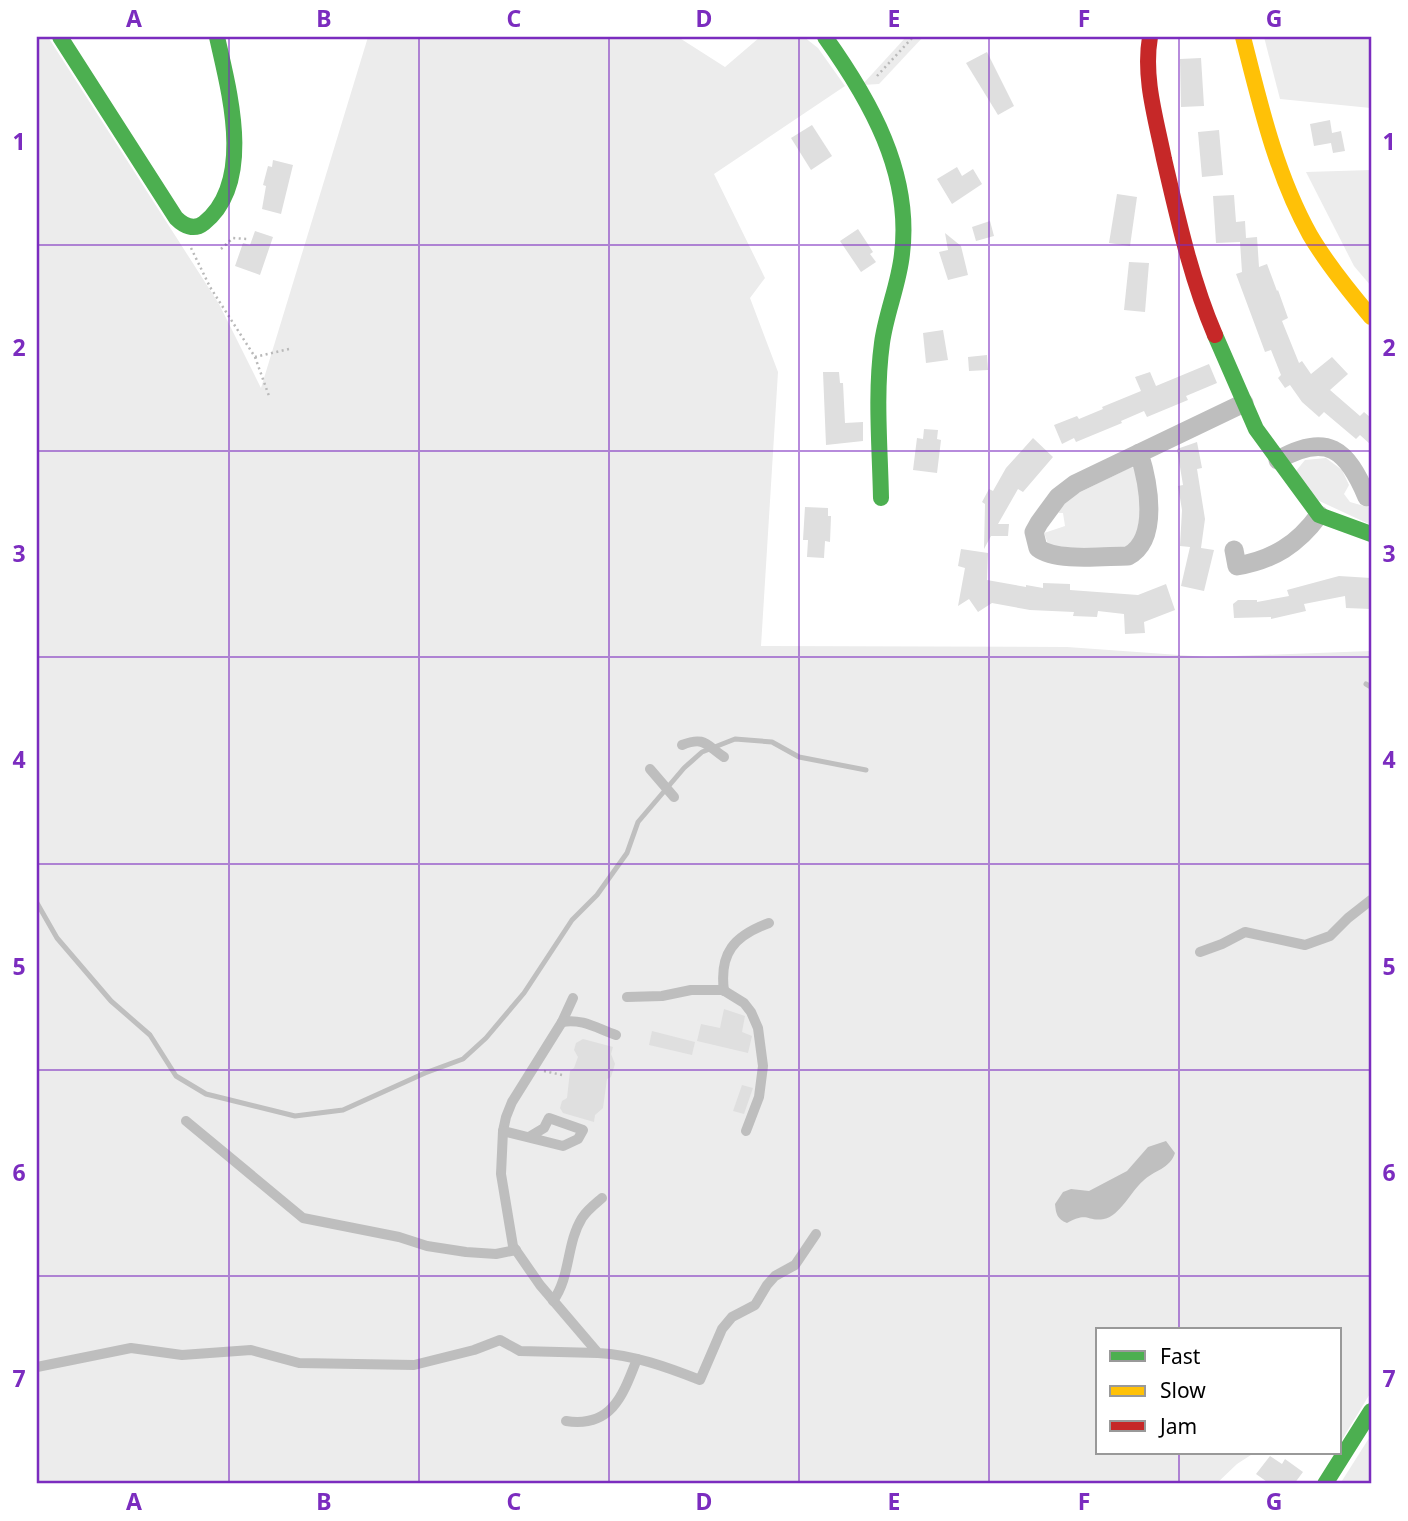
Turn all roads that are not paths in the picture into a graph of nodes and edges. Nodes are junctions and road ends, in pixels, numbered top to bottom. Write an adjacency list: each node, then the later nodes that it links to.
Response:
1 (60, 37): 2 (street)
2 (217, 37)
3 (825, 37): 11 (street)
4 (1150, 37): 7 (street)
5 (1243, 37): 6 (street)
6 (1371, 317)
7 (1244, 403): 8 (street); 9 (street)
8 (1139, 453): 8 (street)
9 (1278, 460): 10 (street); 12 (street)
10 (1367, 497)
11 (881, 498)
12 (1319, 515): 13 (street); 14 (street)
13 (1371, 534)
14 (1234, 550)
15 (682, 745): 16 (lane)
16 (720, 754)
17 (650, 769): 18 (lane)
18 (673, 796)
19 (1371, 900): 21 (lane)
20 (769, 923): 22 (lane)
21 (1200, 952)
22 (724, 991): 24 (lane); 29 (lane)
23 (573, 998): 25 (lane)
24 (627, 998)
25 (562, 1022): 26 (lane); 28 (lane)
26 (616, 1035)
27 (186, 1121): 33 (lane)
28 (503, 1131): 30 (lane); 33 (lane)
29 (746, 1131)
30 (529, 1137): 30 (lane)
31 (602, 1198): 34 (lane)
32 (817, 1234): 36 (lane)
33 (516, 1250): 34 (lane)
34 (554, 1301): 35 (lane)
35 (598, 1353): 36 (lane); 37 (lane)
36 (637, 1359): 39 (lane)
37 (37, 1367)
38 (1371, 1411): 40 (street)
39 (566, 1421)
40 (1325, 1484)

